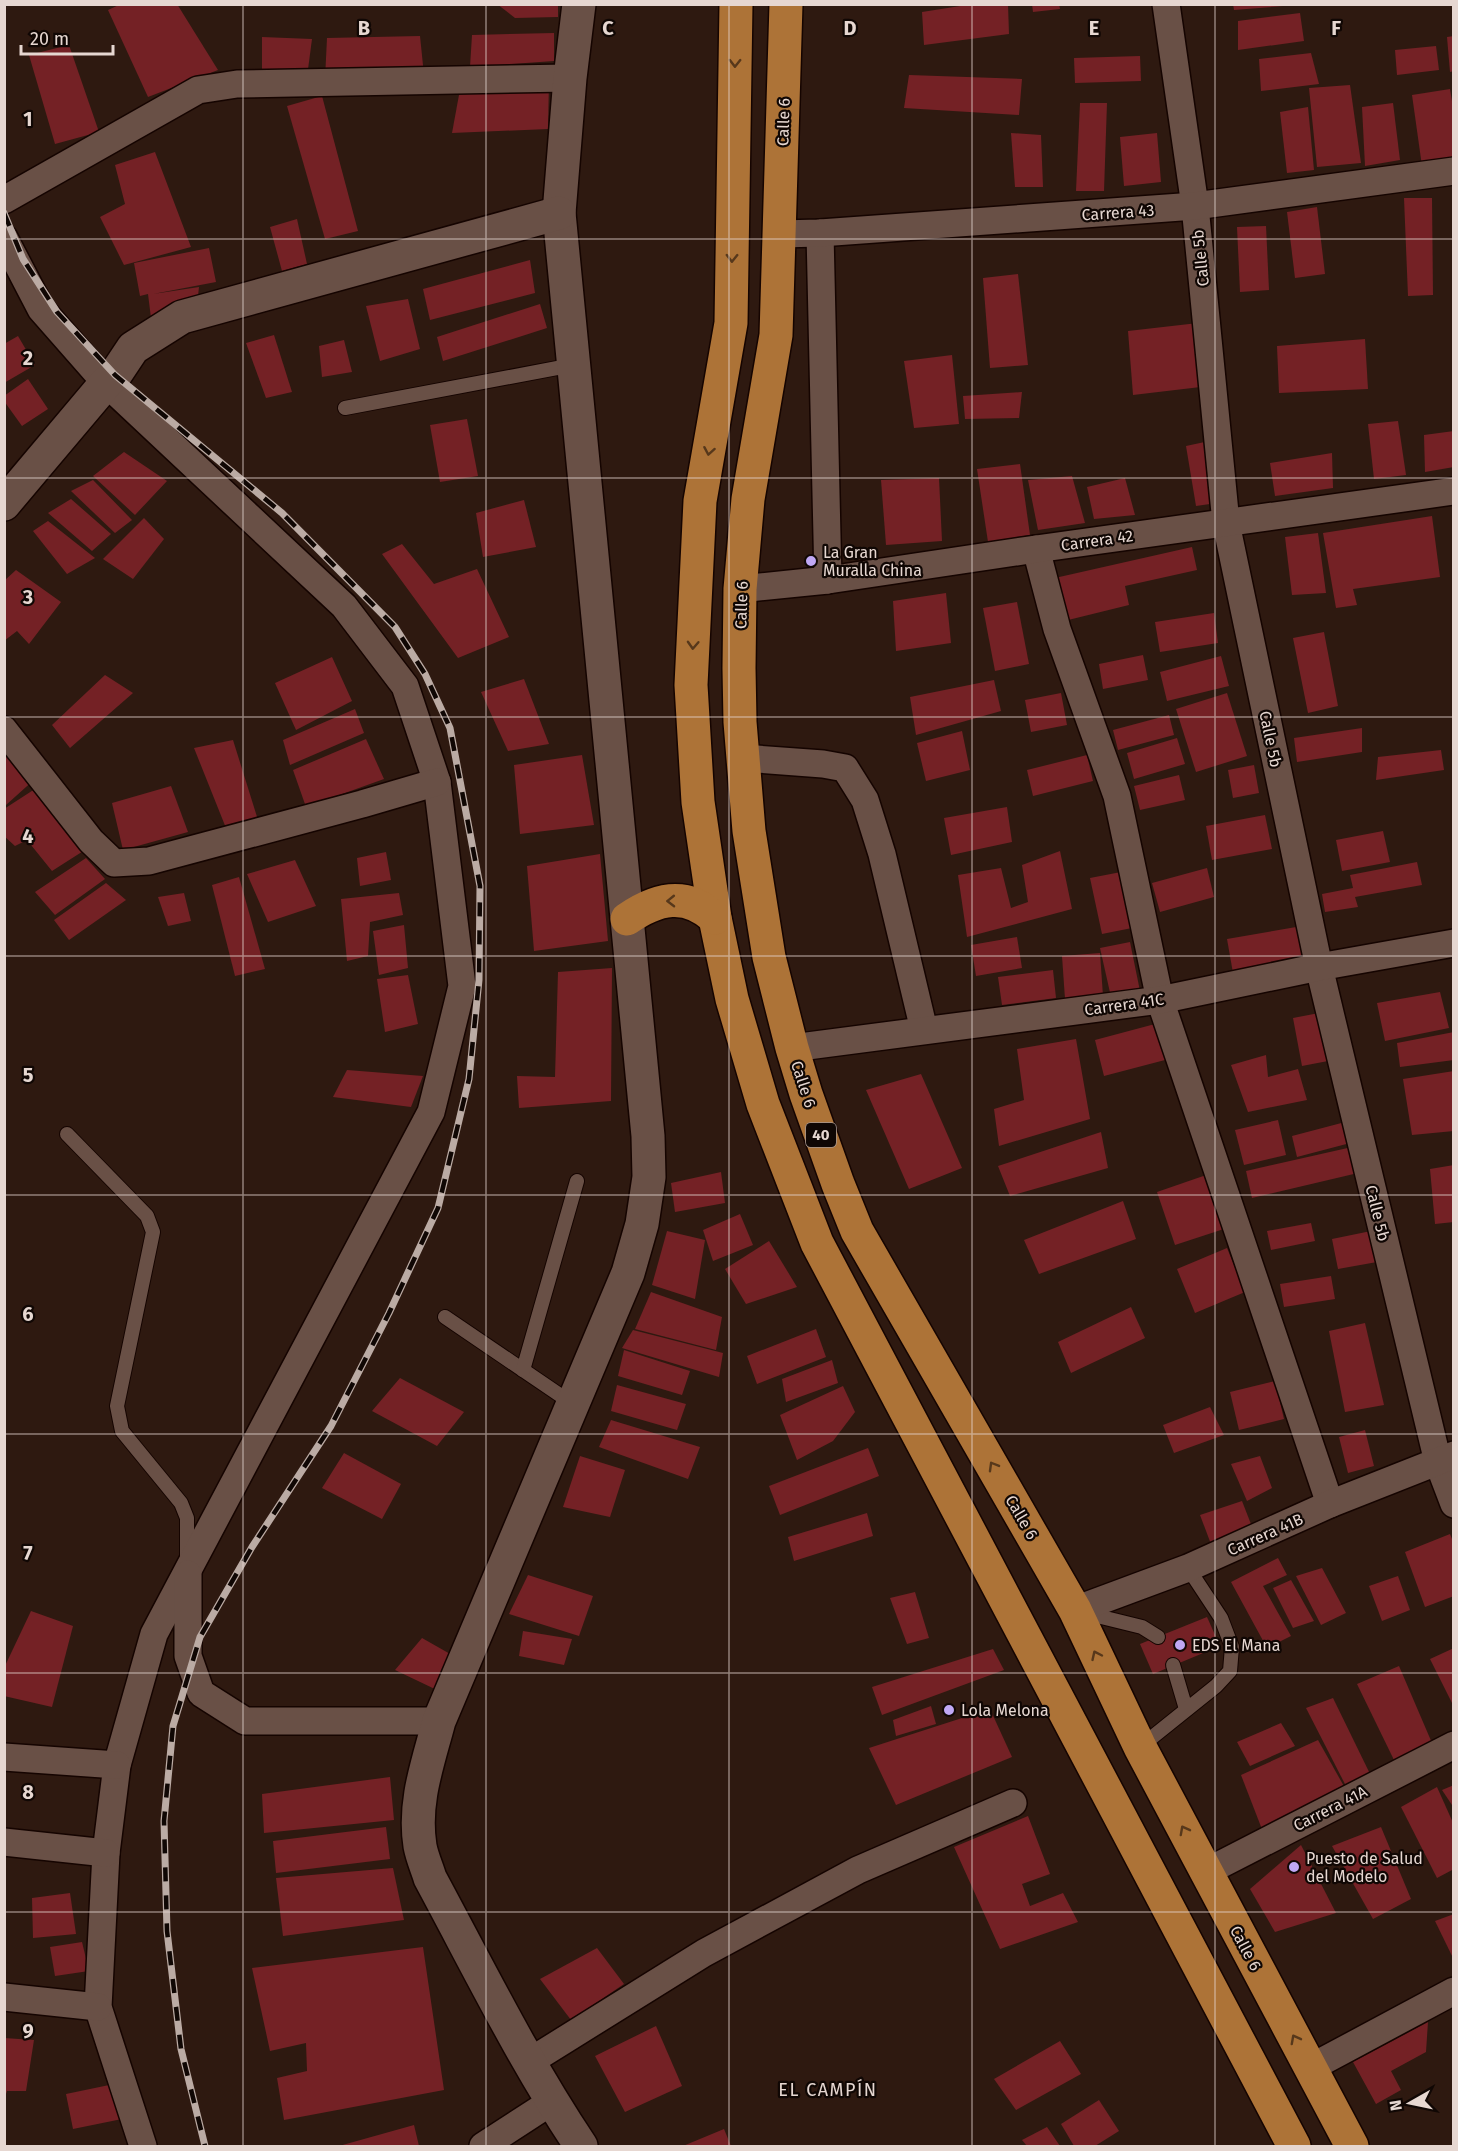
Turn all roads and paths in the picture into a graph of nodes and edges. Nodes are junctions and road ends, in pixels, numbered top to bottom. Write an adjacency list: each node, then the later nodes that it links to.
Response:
1 (579, 4): 5 (main road)
2 (736, 4): 25 (highway, 40, one-way to 25)
3 (786, 4): 11 (highway, Calle 6 / 40)
4 (1166, 4): 8 (street, Calle 5b)
5 (570, 78): 7 (street); 9 (main road)
6 (1454, 171): 8 (street, Carrera 43)
7 (4, 200)
8 (1195, 206): 10 (street, Carrera 43); 18 (street, Calle 5b)
9 (559, 213): 13 (main road); 14 (main road)
10 (820, 233): 11 (street, Carrera 43); 20 (street)
11 (780, 234): 21 (highway, Calle 6 / 40)
12 (4, 238): 14 (street)
13 (573, 365): 15 (lane); 26 (main road)
14 (106, 383): 17 (main road); 24 (street)
15 (345, 408)
16 (1454, 491): 18 (street, Carrera 42)
17 (4, 504)
18 (1227, 523): 19 (street, Carrera 42); 28 (street, Calle 5b)
19 (1036, 549): 20 (street, Carrera 42); 29 (street)
20 (828, 580): 21 (street, Carrera 42)
21 (740, 590): 23 (highway, Calle 6 / 40)
22 (4, 730): 24 (street)
23 (743, 758): 30 (street); 31 (highway, Calle 6 / 40)
24 (437, 782): 41 (street)
25 (715, 918): 26 (highway, one-way to 26); 64 (highway, 40)
26 (627, 919): 36 (main road)
27 (1454, 943): 28 (street, Carrera 41C)
28 (1319, 967): 29 (street, Carrera 41C); 37 (street, Calle 5b)
29 (1160, 1000): 30 (street, Carrera 41C); 38 (street)
30 (924, 1030): 31 (street, Carrera 41C)
31 (792, 1048): 42 (highway, Calle 6 / 40, one-way to 31)
32 (67, 1134): 41 (lane)
33 (578, 1181): 35 (lane)
34 (445, 1317): 35 (lane)
35 (523, 1370): 36 (lane)
36 (573, 1404): 46 (main road)
37 (1446, 1458): 38 (street, Carrera 41B); 39 (street, Calle 5b)
38 (1330, 1504): 40 (street, Carrera 41B)
39 (1454, 1504)
40 (1188, 1568): 42 (street, Carrera 41B); 45 (lane)
41 (188, 1571): 46 (street); 50 (street)
42 (1075, 1610): 43 (lane); 48 (highway, Calle 6 / 40, one-way to 42)
43 (1158, 1637)
44 (1173, 1665): 45 (lane)
45 (1186, 1709): 48 (lane)
46 (439, 1721): 58 (main road)
47 (1454, 1744): 54 (street, Carrera 41A)
48 (1140, 1747): 54 (highway, Calle 6 / 40, one-way to 48)
49 (4, 1757): 50 (street)
50 (117, 1765): 53 (street)
51 (1013, 1803): 58 (street)
52 (4, 1842): 53 (street)
53 (106, 1853): 57 (street)
54 (1206, 1872): 59 (highway, Calle 6 / 40, one-way to 54)
55 (1454, 1991): 59 (street)
56 (4, 1997): 57 (street)
57 (98, 2007): 61 (street)
58 (529, 2062): 60 (main road)
59 (1310, 2068): 65 (highway, Calle 6 / 40)
60 (551, 2102): 62 (street); 63 (main road)
61 (143, 2146)
62 (483, 2146)
63 (581, 2146)
64 (1294, 2146)
65 (1352, 2146)

